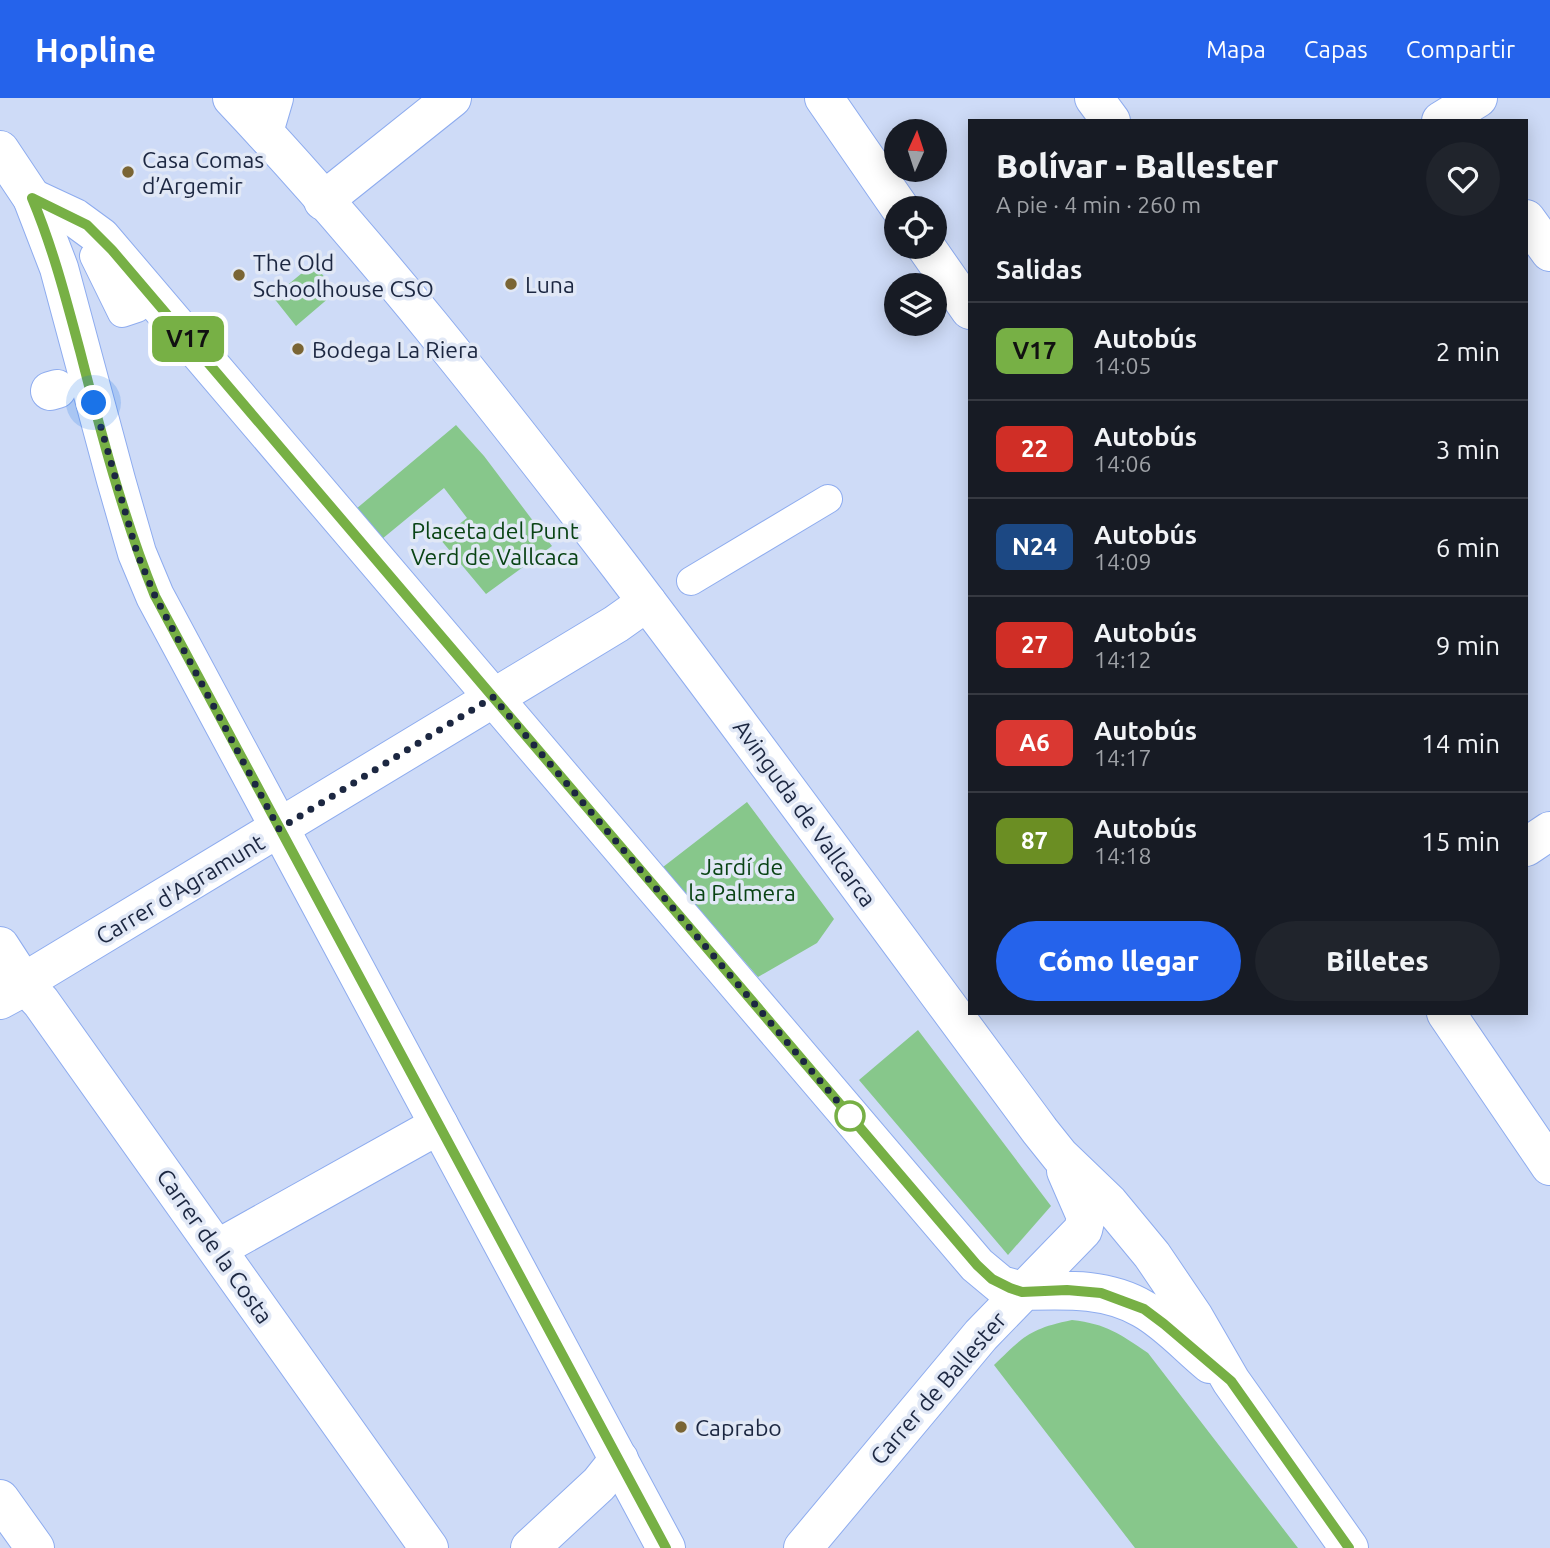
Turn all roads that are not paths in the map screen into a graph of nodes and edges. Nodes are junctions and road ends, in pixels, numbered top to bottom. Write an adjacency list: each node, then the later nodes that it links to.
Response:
1 (232, 98): 5 (street, Avinguda de Vallcarca)
2 (452, 98): 10 (street)
3 (824, 98): 8 (street)
4 (1094, 98): 6 (street)
5 (269, 115): 10 (street, Avinguda de Vallcarca)
6 (1110, 119)
7 (0, 150): 9 (street)
8 (892, 196)
9 (32, 198): 19 (street); 20 (street)
10 (323, 201): 18 (street, Avinguda de Vallcarca)
11 (1528, 222): 12 (street)
12 (1550, 254): 14 (street)
13 (934, 259): 15 (street)
14 (1528, 270)
15 (968, 307)
16 (828, 499): 17 (street)
17 (691, 581)
18 (647, 602): 19 (street, Carrer d'Agramunt); 27 (street, Avinguda de Vallcarca)
19 (493, 697): 20 (street, Carrer d'Agramunt); 30 (street)
20 (279, 829): 24 (street, Carrer d'Agramunt); 26 (street)
21 (1550, 831): 22 (street)
22 (1528, 846)
23 (0, 946): 24 (street, Carrer de la Costa)
24 (13, 993): 29 (street, Carrer de la Costa)
25 (1447, 1015): 28 (street)
26 (439, 1125): 29 (street); 32 (street)
27 (1060, 1156): 30 (street, Carrer de Ballester); 31 (street, Avinguda de Vallcarca)
28 (1550, 1166)
29 (217, 1249): 35 (street, Carrer de la Costa)
30 (1022, 1292): 31 (street); 38 (street, Carrer de Ballester)
31 (1231, 1381): 39 (street, Avinguda de Vallcarca)
32 (620, 1459): 36 (street); 37 (street)
33 (0, 1499): 34 (street)
34 (35, 1548)
35 (429, 1548)
36 (530, 1548)
37 (666, 1548)
38 (803, 1548)
39 (1349, 1548)

